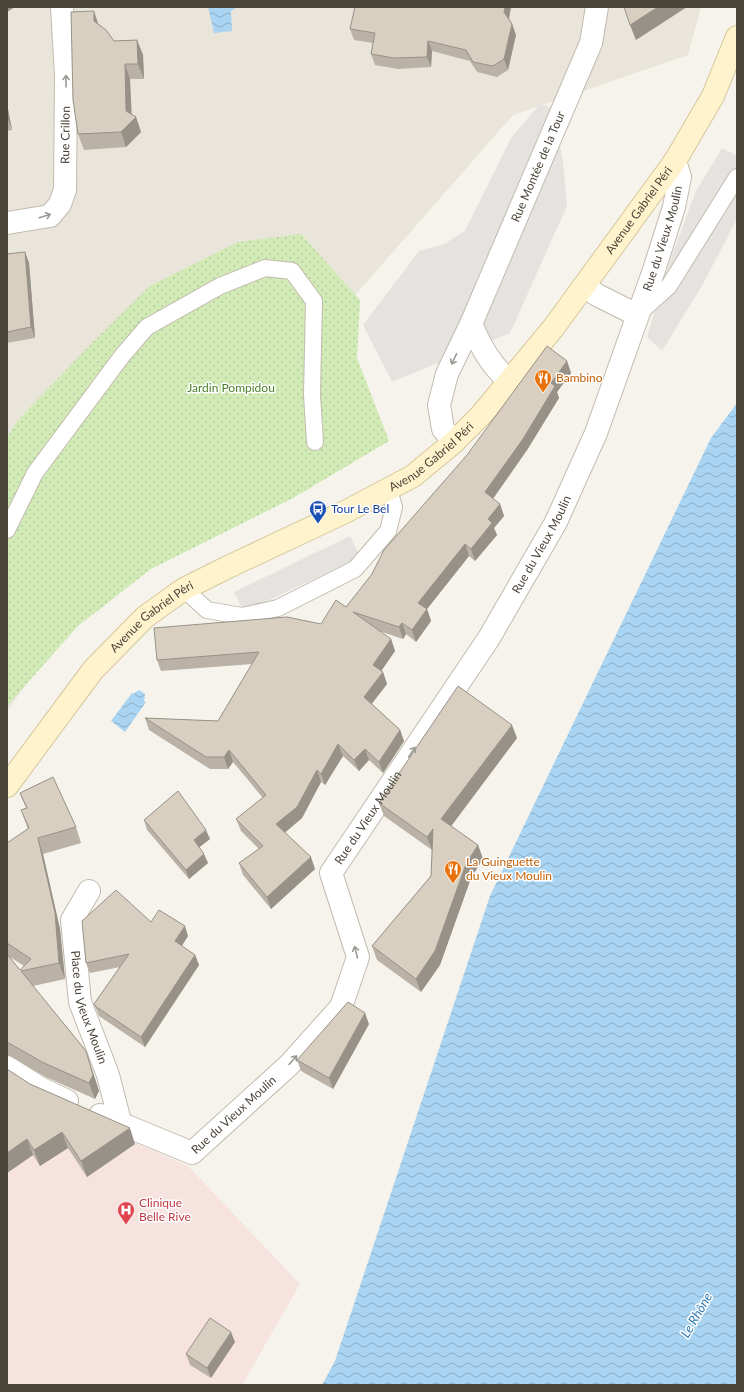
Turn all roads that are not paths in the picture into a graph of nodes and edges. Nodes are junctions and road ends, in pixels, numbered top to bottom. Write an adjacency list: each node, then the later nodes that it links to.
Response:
1 (62, 7): 6 (street, Rue Crillon, one-way to 1)
2 (597, 7): 9 (street, Rue Montée de la Tour)
3 (737, 37): 4 (main road, Avenue Gabriel Péri)
4 (675, 161): 7 (main road, Avenue Gabriel Péri); 8 (street, Rue du Vieux Moulin)
5 (737, 177): 8 (lane)
6 (7, 223)
7 (584, 286): 8 (street); 10 (main road, Avenue Gabriel Péri)
8 (637, 315): 19 (street, Rue du Vieux Moulin, one-way to 8)
9 (471, 324): 10 (street); 12 (street, Rue Montée de la Tour, one-way to 12)
10 (510, 381): 12 (main road, Avenue Gabriel Péri)
11 (315, 442): 14 (lane)
12 (454, 442): 13 (main road, Avenue Gabriel Péri)
13 (389, 490): 15 (main road, Avenue Gabriel Péri); 15 (lane)
14 (7, 530)
15 (184, 589): 16 (main road, Avenue Gabriel Péri)
16 (7, 786)
17 (90, 891): 19 (street, Place du Vieux Moulin)
18 (7, 1067): 19 (street, Rue du Vieux Moulin)
19 (121, 1125)

